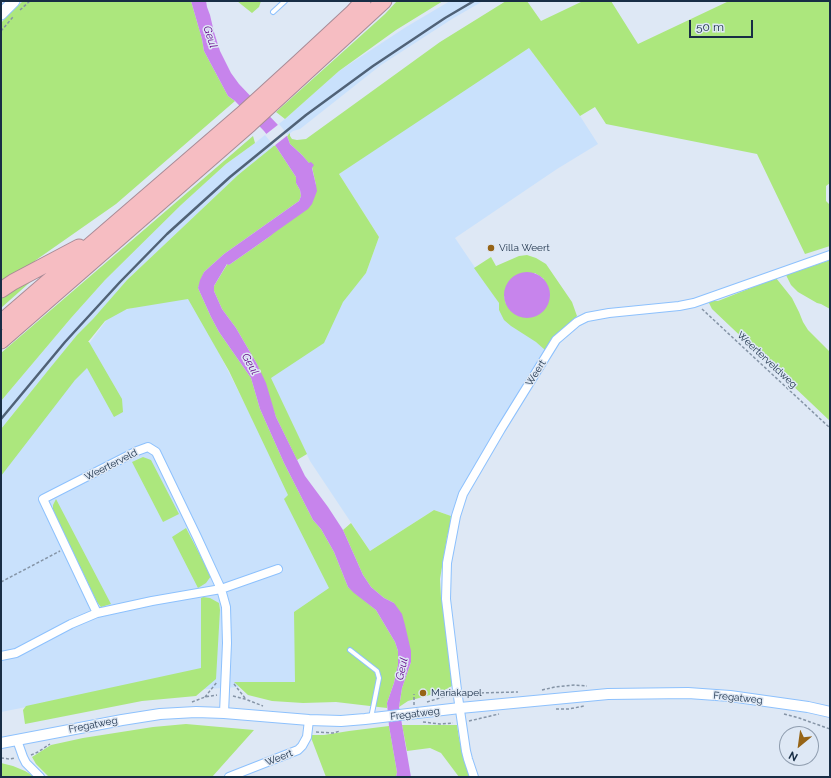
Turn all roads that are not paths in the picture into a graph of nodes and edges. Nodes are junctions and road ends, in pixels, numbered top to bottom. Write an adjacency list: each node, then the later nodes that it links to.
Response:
1 (14, 1): 6 (main road)
2 (286, 1): 5 (lane)
3 (363, 1): 7 (highway)
4 (384, 1): 7 (highway)
5 (273, 12)
6 (1, 14)
7 (266, 101): 8 (highway)
8 (245, 120): 9 (highway); 13 (highway)
9 (101, 235): 11 (highway); 12 (highway)
10 (830, 255): 19 (street, Weert)
11 (1, 290)
12 (1, 322)
13 (1, 341)
14 (278, 569): 15 (street)
15 (221, 589): 16 (street); 16 (street, Weerterveld); 21 (street, Weerterveld)
16 (97, 613): 18 (street)
17 (350, 650): 22 (lane)
18 (1, 656)
19 (460, 708): 20 (street, Fregatweg); 22 (street, Fregatweg); 28 (street, Weert)
20 (830, 712)
21 (224, 713): 23 (street, Fregatweg); 24 (street, Fregatweg)
22 (371, 719): 23 (street, Fregatweg)
23 (309, 720): 27 (street, Weert)
24 (18, 740): 25 (street, Fregatweg); 26 (street)
25 (1, 743)
26 (40, 777)
27 (229, 777)
28 (474, 777)

